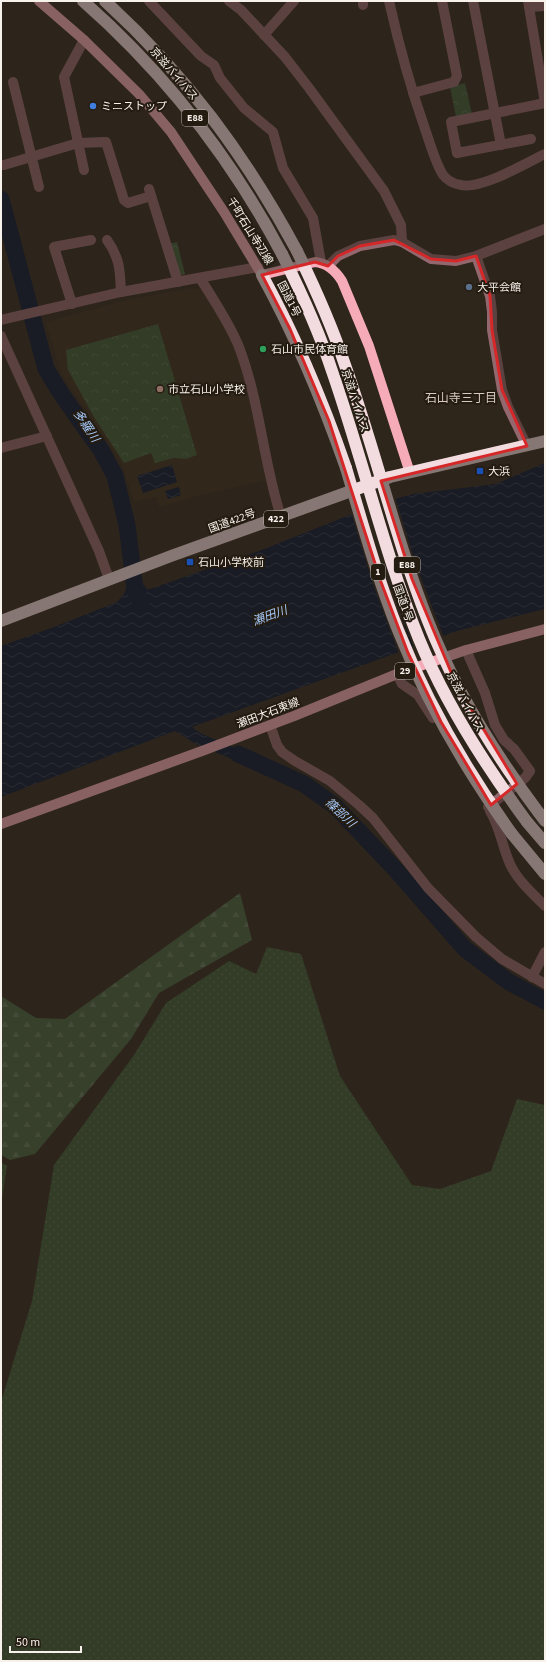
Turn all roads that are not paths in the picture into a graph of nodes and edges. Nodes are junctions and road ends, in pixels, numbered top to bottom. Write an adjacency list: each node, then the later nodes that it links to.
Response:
1 (83, 1): 55 (highway, 京滋バイパス / E88, bridge)
2 (105, 1): 53 (highway, 京滋バイパス / E88, bridge)
3 (149, 1): 32 (street)
4 (229, 1): 12 (street)
5 (294, 1): 12 (street)
6 (389, 1): 16 (street)
7 (442, 1): 16 (street)
8 (473, 1): 18 (street)
9 (42, 2): 13 (main road, 千町石山寺辺線)
10 (529, 4): 11 (street); 14 (street)
11 (545, 6)
12 (264, 35): 30 (street)
13 (84, 40): 20 (street); 33 (main road, 千町石山寺辺線)
14 (541, 55): 17 (street)
15 (12, 82): 23 (street)
16 (413, 93): 22 (street)
17 (545, 103): 18 (street)
18 (494, 113): 21 (street); 21 (street)
19 (531, 139): 21 (street)
20 (78, 143): 23 (street); 25 (street); 35 (street)
21 (501, 145)
22 (545, 154)
23 (31, 157): 24 (street); 26 (street)
24 (4, 165)
25 (84, 170)
26 (39, 187)
27 (545, 229): 31 (street)
28 (91, 240): 37 (street)
29 (107, 240): 36 (street)
30 (402, 242): 31 (street); 32 (street)
31 (476, 256): 42 (street)
32 (325, 264): 33 (main road, 千町石山寺辺線); 44 (main road)
33 (260, 271): 34 (street); 56 (highway, 国道1号 / 1, bridge)
34 (200, 278): 35 (street); 45 (street)
35 (178, 282): 36 (street)
36 (121, 292): 37 (street)
37 (72, 304): 38 (street)
38 (1, 320)
39 (1, 336): 40 (street)
40 (47, 436): 43 (street); 46 (street)
41 (545, 441): 42 (highway, 国道422号 / 422)
42 (527, 446): 44 (highway, 国道422号 / 422)
43 (1, 448)
44 (410, 473): 45 (highway, 国道422号 / 422)
45 (281, 517): 46 (highway, 国道422号 / 422)
46 (109, 579): 47 (highway, 国道422号 / 422)
47 (1, 621)
48 (545, 629): 49 (main road, 瀬田大石東線 / 29)
49 (466, 650): 50 (main road, 瀬田大石東線 / 29); 52 (street)
50 (397, 674): 51 (main road, 瀬田大石東線 / 29); 52 (street)
51 (270, 725): 54 (main road, 瀬田大石東線 / 29); 59 (street)
52 (488, 807): 57 (street)
53 (542, 817)
54 (1, 824)
55 (545, 843)
56 (545, 874)
57 (545, 906)
58 (545, 952): 59 (street)
59 (532, 977): 60 (street)
60 (545, 984)

